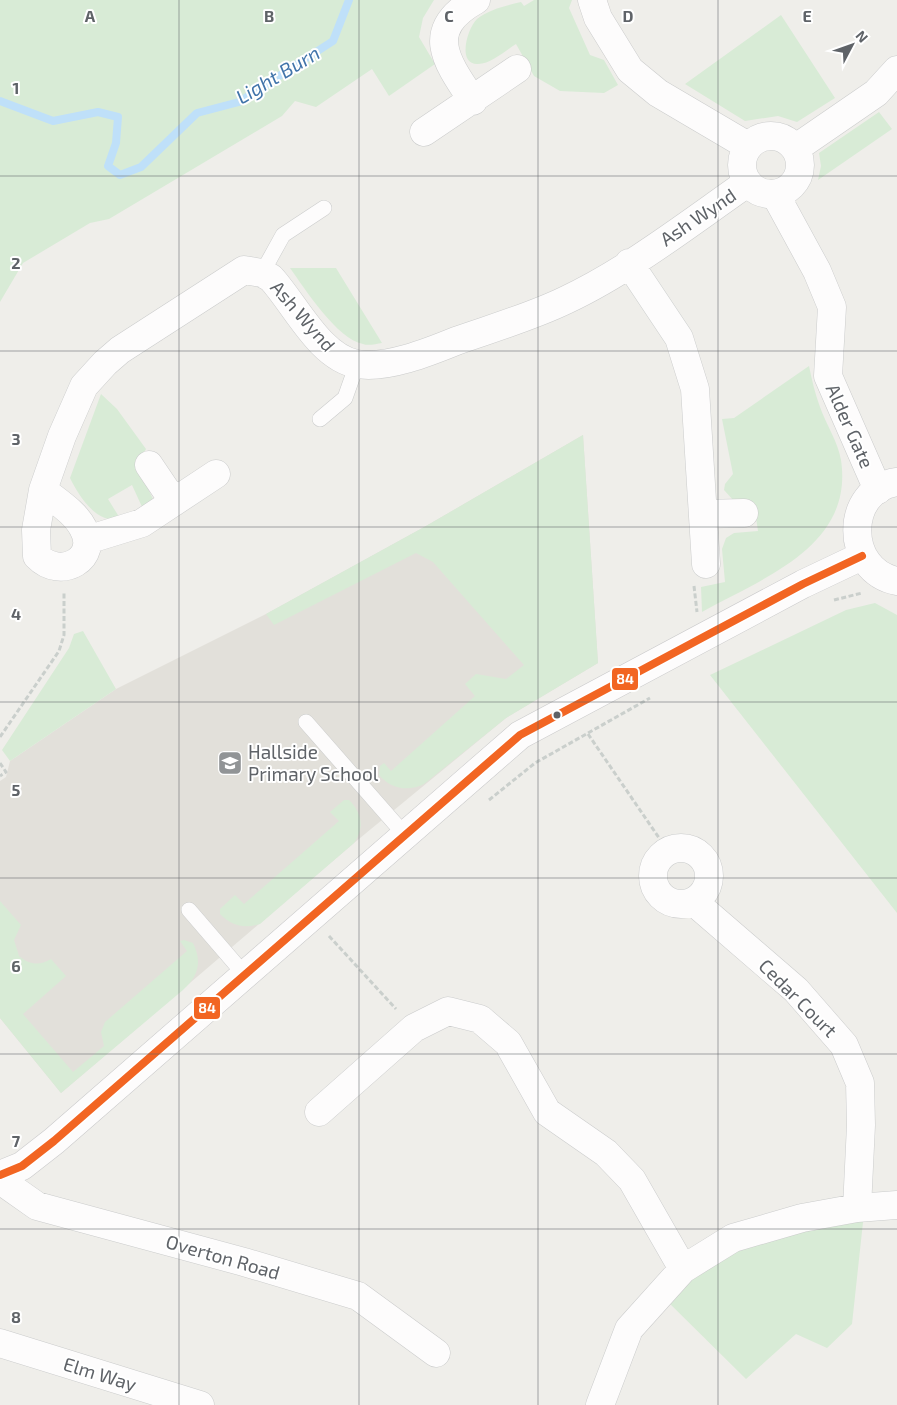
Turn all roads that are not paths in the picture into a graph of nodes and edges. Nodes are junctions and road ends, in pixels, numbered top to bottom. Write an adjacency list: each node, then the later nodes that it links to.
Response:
1 (476, 0): 5 (street)
2 (592, 0): 7 (street)
3 (517, 69): 5 (street)
4 (897, 70): 8 (street)
5 (472, 101): 6 (street)
6 (424, 132)
7 (748, 146): 8 (street); 9 (street)
8 (796, 148): 10 (street)
9 (747, 183): 10 (street); 12 (street, Ash Wynd)
10 (775, 194): 18 (street, Alder Gate)
11 (324, 208): 13 (lane)
12 (630, 263): 14 (street, Ash Wynd); 22 (street)
13 (262, 272): 14 (street, Ash Wynd); 19 (street, Ash Wynd)
14 (357, 364): 15 (lane)
15 (320, 419)
16 (149, 465): 20 (street)
17 (216, 474): 20 (street)
18 (888, 486): 24 (street)
19 (43, 490): 23 (street); 23 (street, Ash Wynd)
20 (174, 502): 23 (street)
21 (744, 513): 22 (street)
22 (703, 514): 25 (street)
23 (87, 540)
24 (862, 556): 26 (street); 28 (street)
25 (706, 564)
26 (897, 581)
27 (306, 722): 28 (lane)
28 (405, 835): 31 (street)
29 (694, 902): 29 (street); 36 (street, Cedar Court)
30 (189, 910): 31 (lane)
31 (246, 975): 33 (street)
32 (319, 1112): 37 (street)
33 (0, 1175)
34 (0, 1180): 39 (street, Overton Road)
35 (897, 1205): 36 (street)
36 (857, 1208): 37 (street)
37 (683, 1268): 41 (street)
38 (0, 1344): 40 (street, Elm Way)
39 (436, 1353)
40 (200, 1405)
41 (600, 1405)

